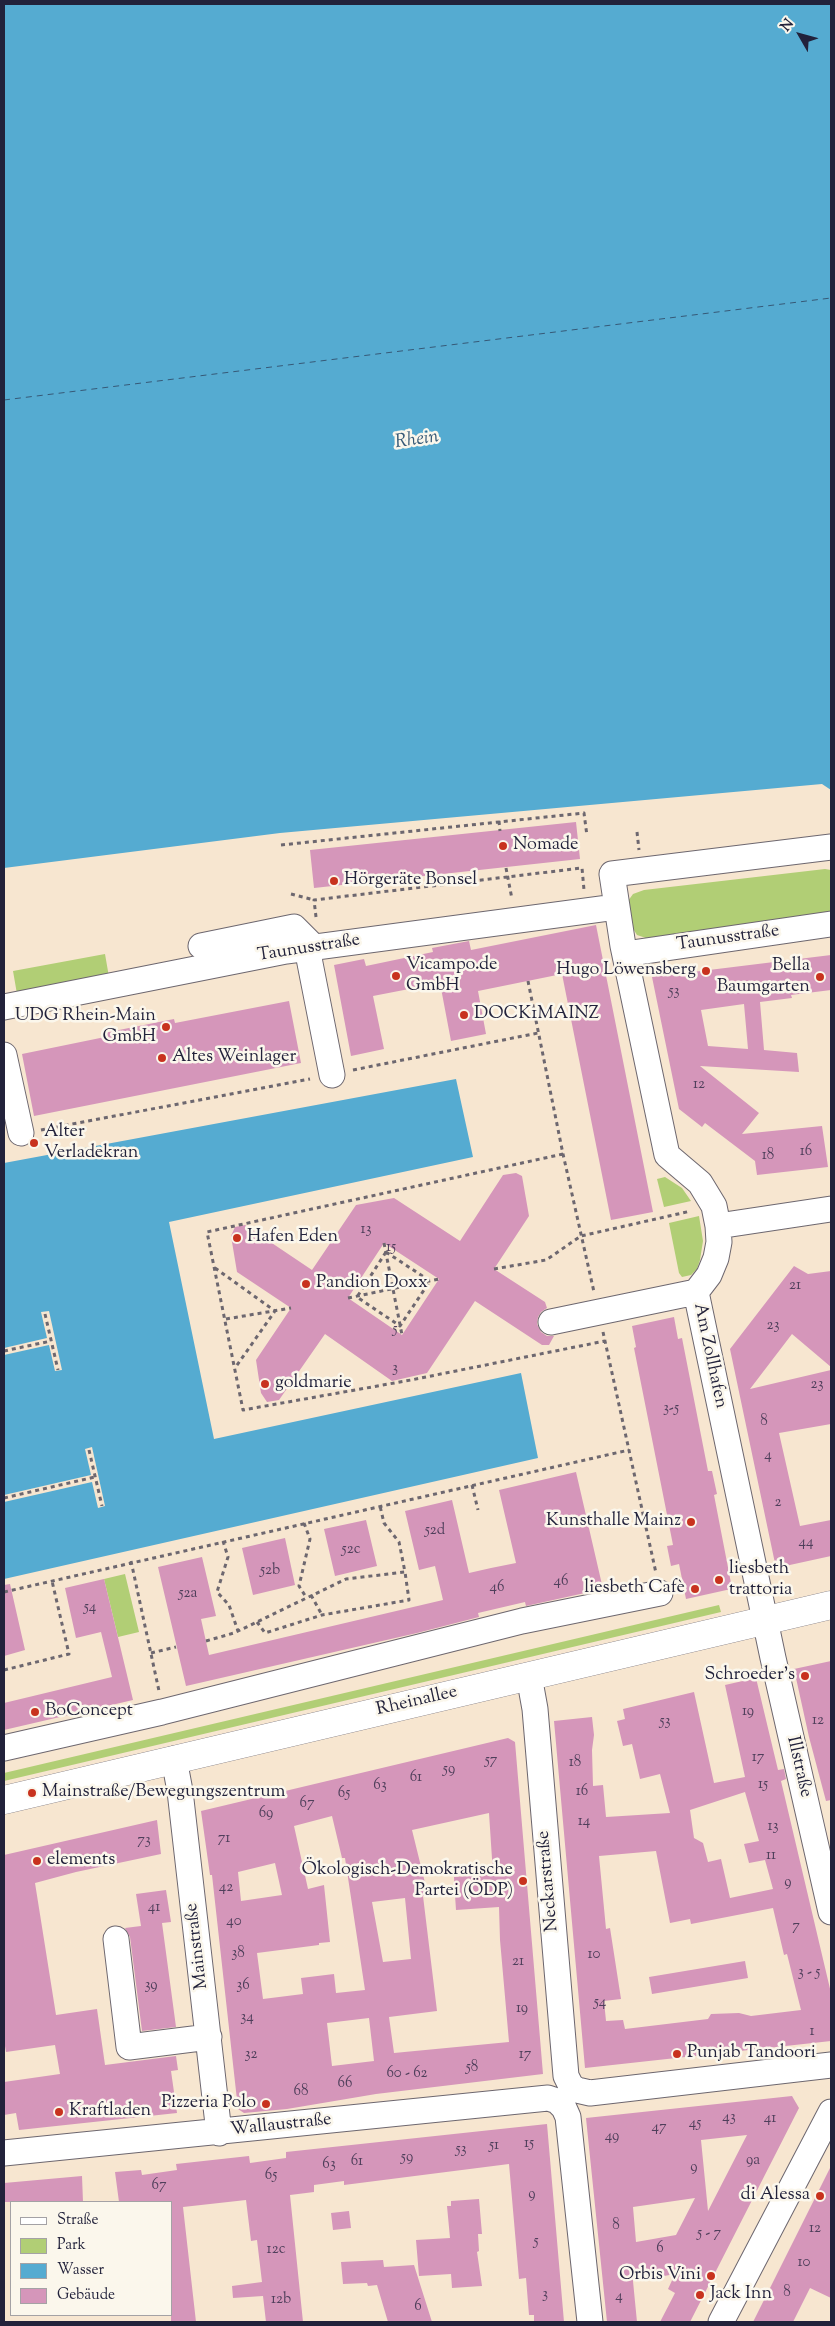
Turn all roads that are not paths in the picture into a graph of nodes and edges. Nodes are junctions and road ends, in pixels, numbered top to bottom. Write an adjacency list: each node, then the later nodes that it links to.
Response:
1 (831, 847): 2 (street)
2 (616, 907): 5 (street, Taunusstraße); 6 (street)
3 (831, 924): 6 (street, Taunusstraße)
4 (201, 946): 5 (street)
5 (314, 947): 7 (street, Taunusstraße); 9 (street)
6 (625, 954): 12 (street)
7 (4, 1007)
8 (4, 1056): 10 (street)
9 (332, 1074)
10 (21, 1133)
11 (831, 1209): 12 (street)
12 (716, 1216): 13 (street, Am Zollhafen)
13 (696, 1292): 14 (street); 17 (street, Am Zollhafen)
14 (551, 1322)
15 (660, 1593): 19 (street)
16 (831, 1605): 17 (main road, Rheinallee)
17 (766, 1622): 18 (main road, Rheinallee); 22 (street, Illstraße)
18 (529, 1676): 20 (main road, Rheinallee); 26 (street, Neckarstraße)
19 (4, 1748)
20 (174, 1759): 21 (main road, Rheinallee); 24 (street, Mainstraße)
21 (4, 1800)
22 (831, 1912)
23 (116, 1939): 24 (street)
24 (209, 2037): 28 (street, Mainstraße)
25 (831, 2065): 26 (street, Wallaustraße)
26 (564, 2093): 28 (street, Wallaustraße); 30 (street, Neckarstraße)
27 (831, 2112): 31 (street)
28 (219, 2133): 29 (street, Wallaustraße)
29 (4, 2153)
30 (590, 2322)
31 (720, 2322)

